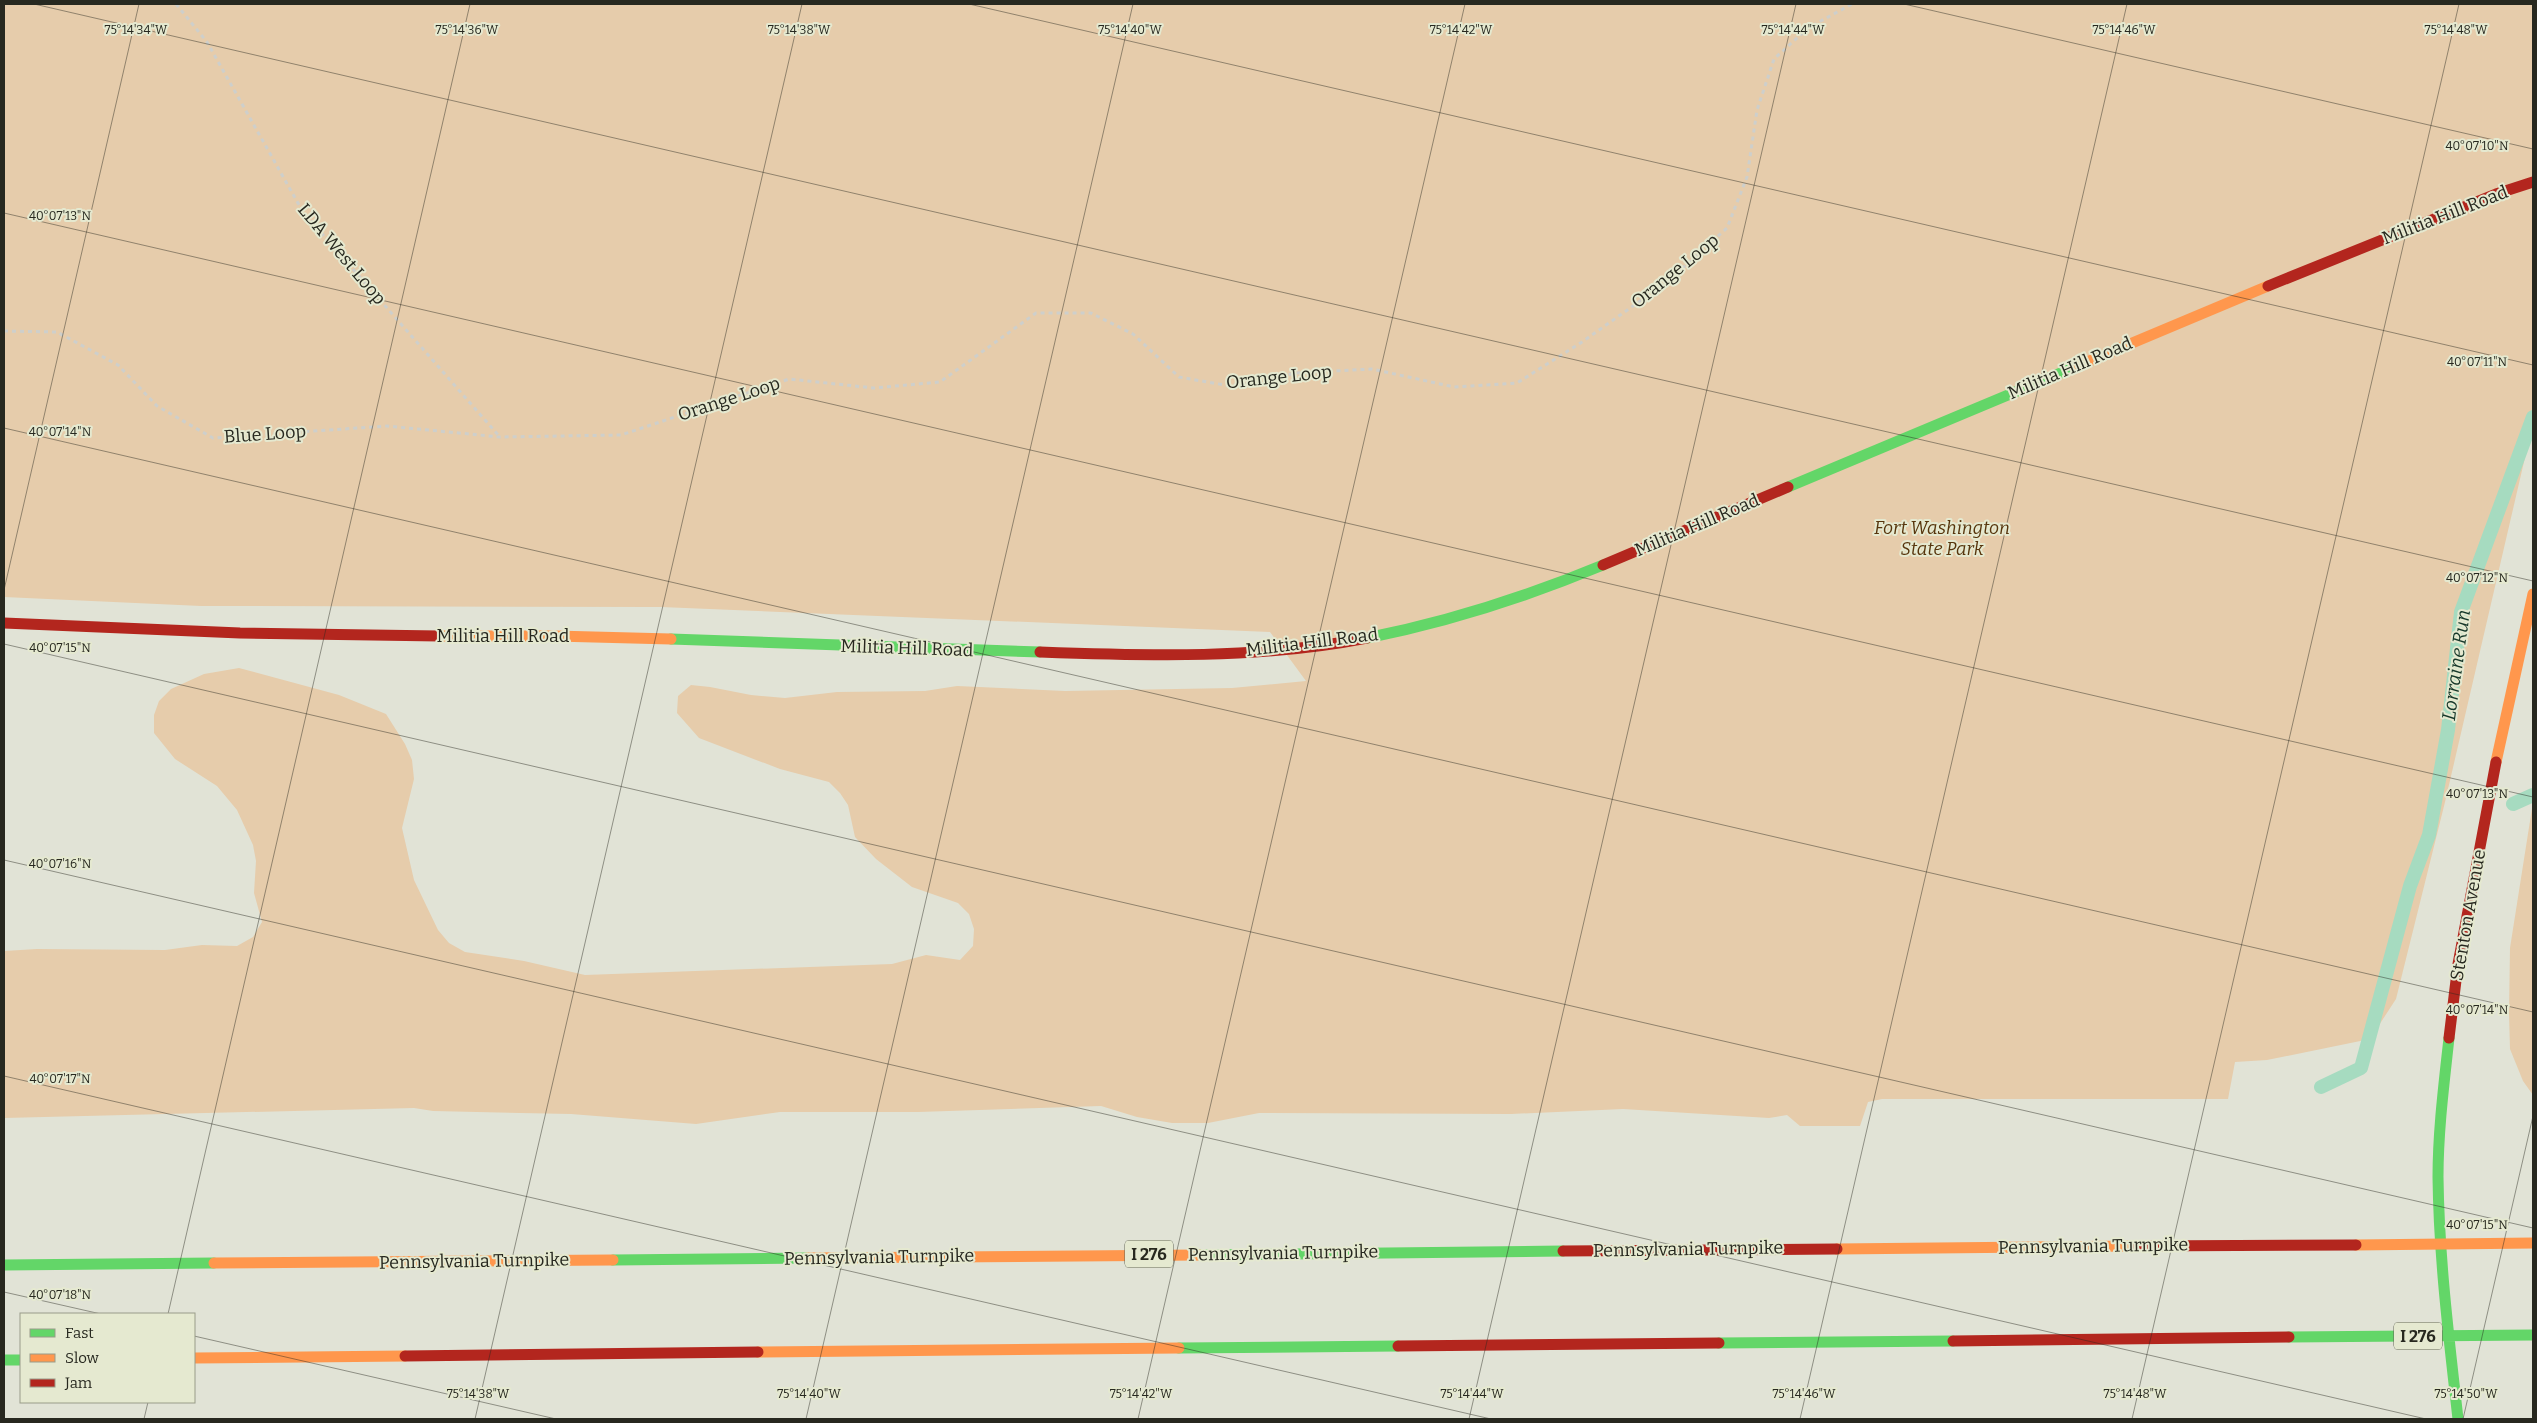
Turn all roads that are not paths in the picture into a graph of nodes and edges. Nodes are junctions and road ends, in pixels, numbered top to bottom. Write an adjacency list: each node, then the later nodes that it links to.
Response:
1 (2533, 182): 3 (main road, Militia Hill Road)
2 (2533, 594): 10 (main road, Stenton Avenue)
3 (4, 623)
4 (2533, 1243): 5 (main road, Pennsylvania Turnpike / I 276)
5 (4, 1265)
6 (2533, 1335): 7 (main road, I 276)
7 (195, 1358)
8 (4, 1360): 9 (main road)
9 (20, 1360)
10 (2458, 1419)

